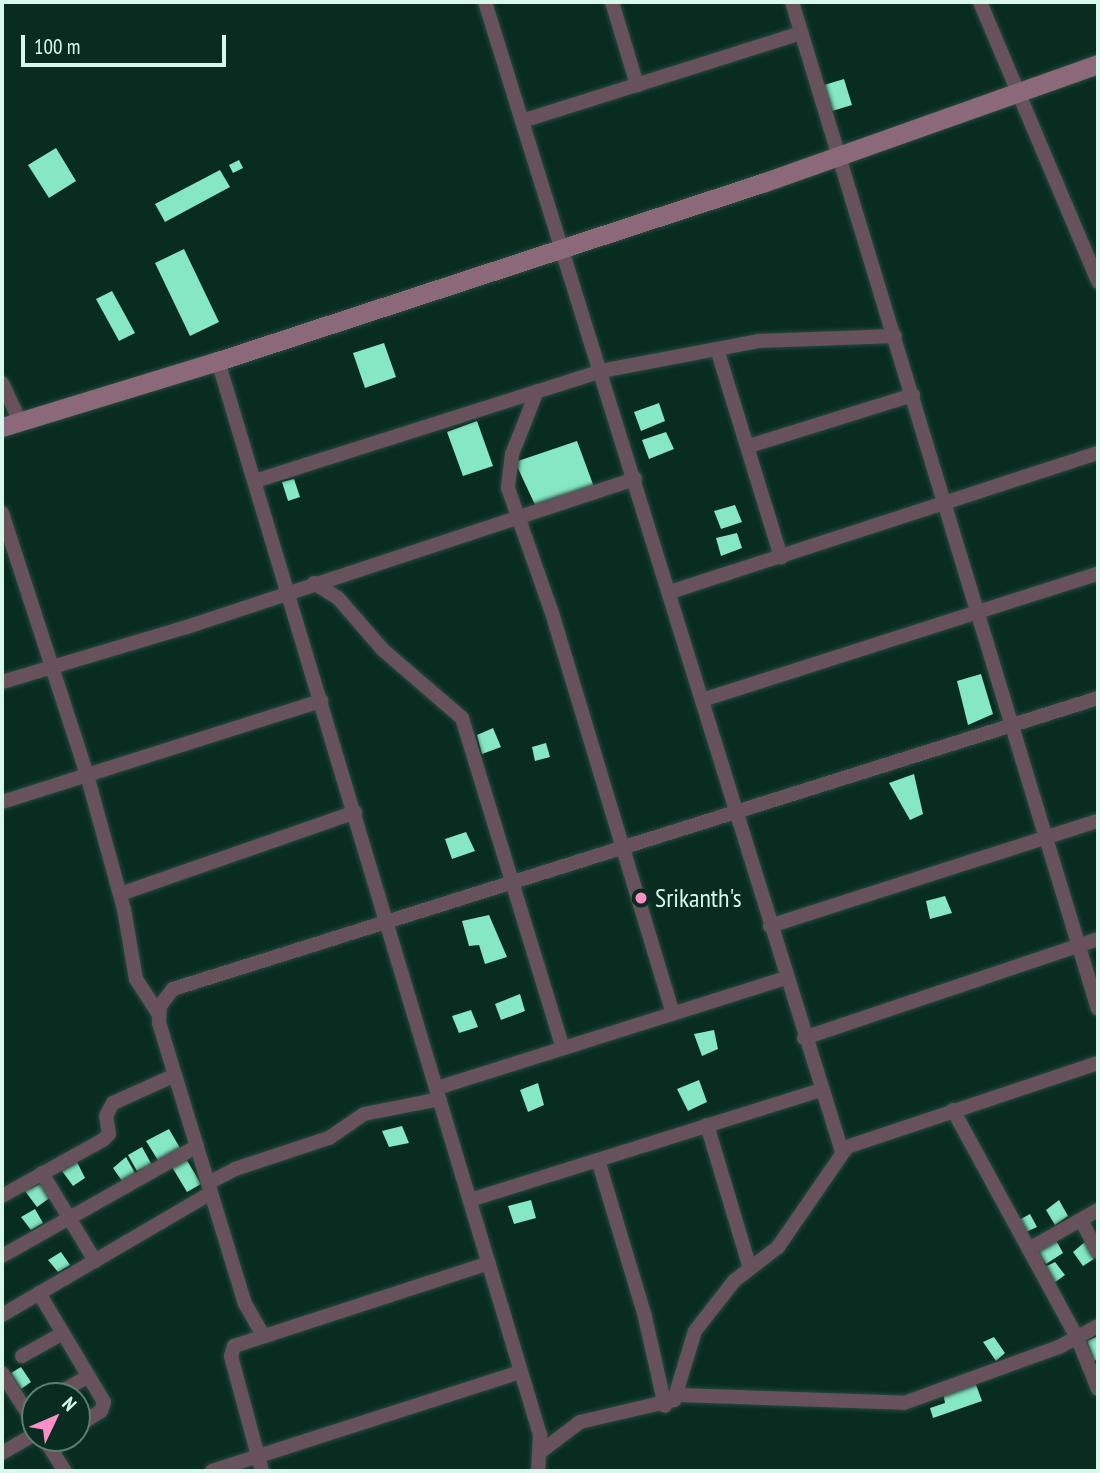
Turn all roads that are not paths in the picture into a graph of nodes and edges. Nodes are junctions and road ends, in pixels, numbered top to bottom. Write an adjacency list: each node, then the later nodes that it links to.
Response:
1 (485, 2): 9 (street)
2 (612, 2): 7 (street)
3 (792, 2): 5 (street)
4 (980, 2): 8 (street)
5 (801, 33): 7 (street); 10 (street)
6 (1098, 64): 8 (main road)
7 (638, 85): 9 (street)
8 (1019, 96): 10 (main road); 12 (street)
9 (522, 121): 11 (street)
10 (840, 157): 11 (main road); 13 (street)
11 (562, 247): 15 (main road); 16 (street)
12 (1098, 282)
13 (895, 336): 14 (street); 19 (street)
14 (716, 349): 16 (street); 21 (street)
15 (218, 361): 20 (main road); 24 (street)
16 (601, 371): 18 (street); 23 (street)
17 (2, 383): 20 (street)
18 (537, 391): 24 (street); 27 (street)
19 (913, 395): 21 (street); 25 (street)
20 (11, 424)
21 (749, 446): 28 (street)
22 (1098, 453): 25 (street)
23 (635, 479): 27 (street); 32 (street)
24 (255, 481): 31 (street)
25 (946, 504): 28 (street); 33 (street)
26 (2, 513): 34 (street)
27 (516, 518): 30 (street); 46 (street)
28 (781, 556): 32 (street)
29 (1098, 574): 33 (street)
30 (314, 583): 31 (street); 47 (street)
31 (288, 591): 34 (street); 38 (street)
32 (670, 592): 37 (street)
33 (978, 615): 37 (street); 39 (street)
34 (53, 669): 35 (street); 40 (street)
35 (2, 682)
36 (1098, 698): 39 (street)
37 (702, 700): 43 (street)
38 (321, 701): 40 (street); 42 (street)
39 (1012, 726): 43 (street); 45 (street)
40 (87, 775): 41 (street); 48 (street)
41 (2, 802)
42 (355, 812): 48 (street); 49 (street)
43 (737, 814): 46 (street); 50 (street)
44 (1098, 821): 45 (street)
45 (1046, 838): 50 (street); 52 (street)
46 (624, 849): 47 (street); 56 (street)
47 (514, 883): 49 (street); 58 (street)
48 (120, 894): 55 (street)
49 (388, 922): 55 (street); 62 (street)
50 (770, 926): 53 (street)
51 (1098, 939): 52 (street)
52 (1080, 947): 54 (street); 57 (street)
53 (786, 978): 56 (street); 57 (street)
54 (1098, 1009)
55 (158, 1013): 60 (street)
56 (674, 1013): 58 (street)
57 (804, 1038): 61 (street)
58 (563, 1048): 62 (street)
59 (1098, 1063): 63 (street)
60 (175, 1074): 65 (street); 68 (street)
61 (820, 1090): 64 (street); 66 (street)
62 (439, 1094): 69 (street); 71 (street)
63 (953, 1110): 66 (street); 75 (street)
64 (707, 1125): 67 (street); 80 (street)
65 (197, 1146): 69 (street); 73 (street)
66 (842, 1152): 80 (street)
67 (598, 1160): 71 (street); 95 (street)
68 (42, 1173): 70 (street); 73 (street)
69 (209, 1188): 78 (street); 85 (street)
70 (2, 1196)
71 (470, 1200): 79 (street)
72 (1098, 1210): 74 (street)
73 (68, 1217): 77 (street); 78 (street)
74 (1082, 1222): 75 (street); 76 (street)
75 (1029, 1249): 86 (street)
76 (1098, 1252)
77 (2, 1256)
78 (95, 1261): 81 (street)
79 (489, 1263): 85 (street); 88 (street)
80 (750, 1268): 93 (street)
81 (39, 1293): 82 (street); 84 (street)
82 (2, 1315)
83 (1098, 1326): 86 (street)
84 (63, 1333): 87 (street); 90 (street)
85 (263, 1335): 101 (street)
86 (1077, 1337): 92 (street); 93 (street)
87 (22, 1356)
88 (521, 1372): 98 (street); 101 (street)
89 (2, 1373): 94 (street)
90 (89, 1376): 91 (street); 96 (street)
91 (78, 1382)
92 (1098, 1389)
93 (679, 1395): 95 (street)
94 (21, 1403)
95 (666, 1406): 98 (street)
96 (91, 1416)
97 (21, 1442): 100 (street)
98 (543, 1450): 105 (street)
99 (56, 1452): 102 (street)
100 (2, 1453)
101 (257, 1457): 103 (street); 104 (street)
102 (65, 1471)
103 (212, 1471)
104 (262, 1471)
105 (538, 1471)

